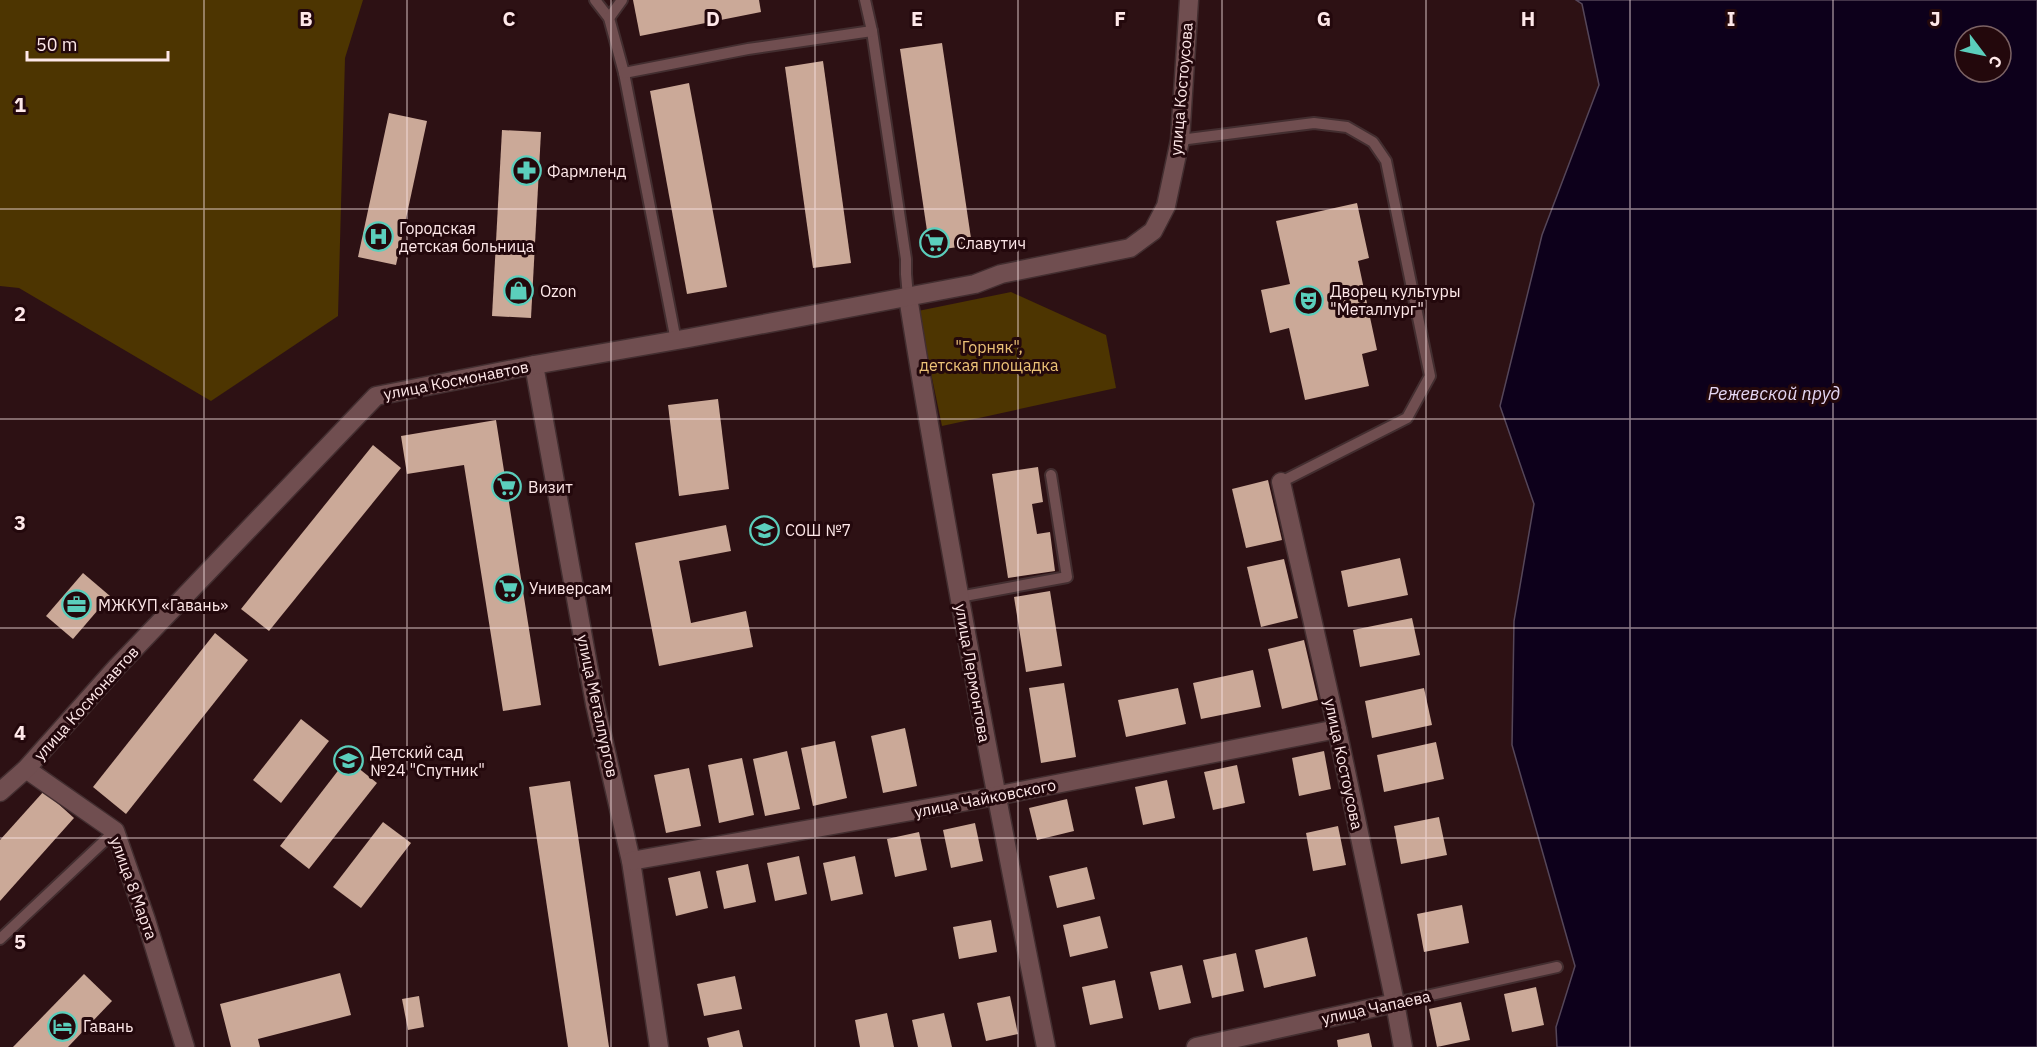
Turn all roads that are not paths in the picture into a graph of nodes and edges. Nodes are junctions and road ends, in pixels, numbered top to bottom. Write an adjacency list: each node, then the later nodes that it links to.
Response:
1 (595, 0): 5 (lane)
2 (622, 0): 5 (lane)
3 (865, 0): 6 (lane)
4 (1189, 0): 8 (street, улица Костоусова)
5 (609, 18): 7 (lane)
6 (872, 31): 7 (lane); 10 (lane)
7 (624, 73): 11 (lane)
8 (1180, 140): 9 (street, улица Костоусова); 14 (lane)
9 (1001, 274): 10 (street, улица Космонавтов)
10 (908, 297): 11 (street, улица Космонавтов); 15 (street, улица Лермонтова)
11 (676, 341): 12 (street, улица Космонавтов)
12 (534, 364): 17 (street, улица Космонавтов); 21 (street, улица Металлургов)
13 (1051, 475): 15 (lane)
14 (1281, 482): 16 (street, улица Костоусова)
15 (959, 597): 19 (street, улица Лермонтова)
16 (1337, 729): 19 (street, улица Чайковского); 24 (street, улица Костоусова)
17 (26, 769): 18 (street, улица Космонавтов); 20 (street, улица 8 Марта)
18 (0, 792)
19 (996, 796): 21 (street, улица Чайковского); 27 (street, улица Лермонтова)
20 (116, 831): 22 (lane); 25 (street, улица 8 Марта)
21 (632, 861): 26 (street, улица Металлургов)
22 (0, 939)
23 (1557, 967): 24 (lane, улица Чапаева)
24 (1395, 1003): 28 (street, улица Чапаева); 29 (street, улица Костоусова)
25 (186, 1047)
26 (659, 1047)
27 (1046, 1047)
28 (1196, 1047)
29 (1404, 1047)

